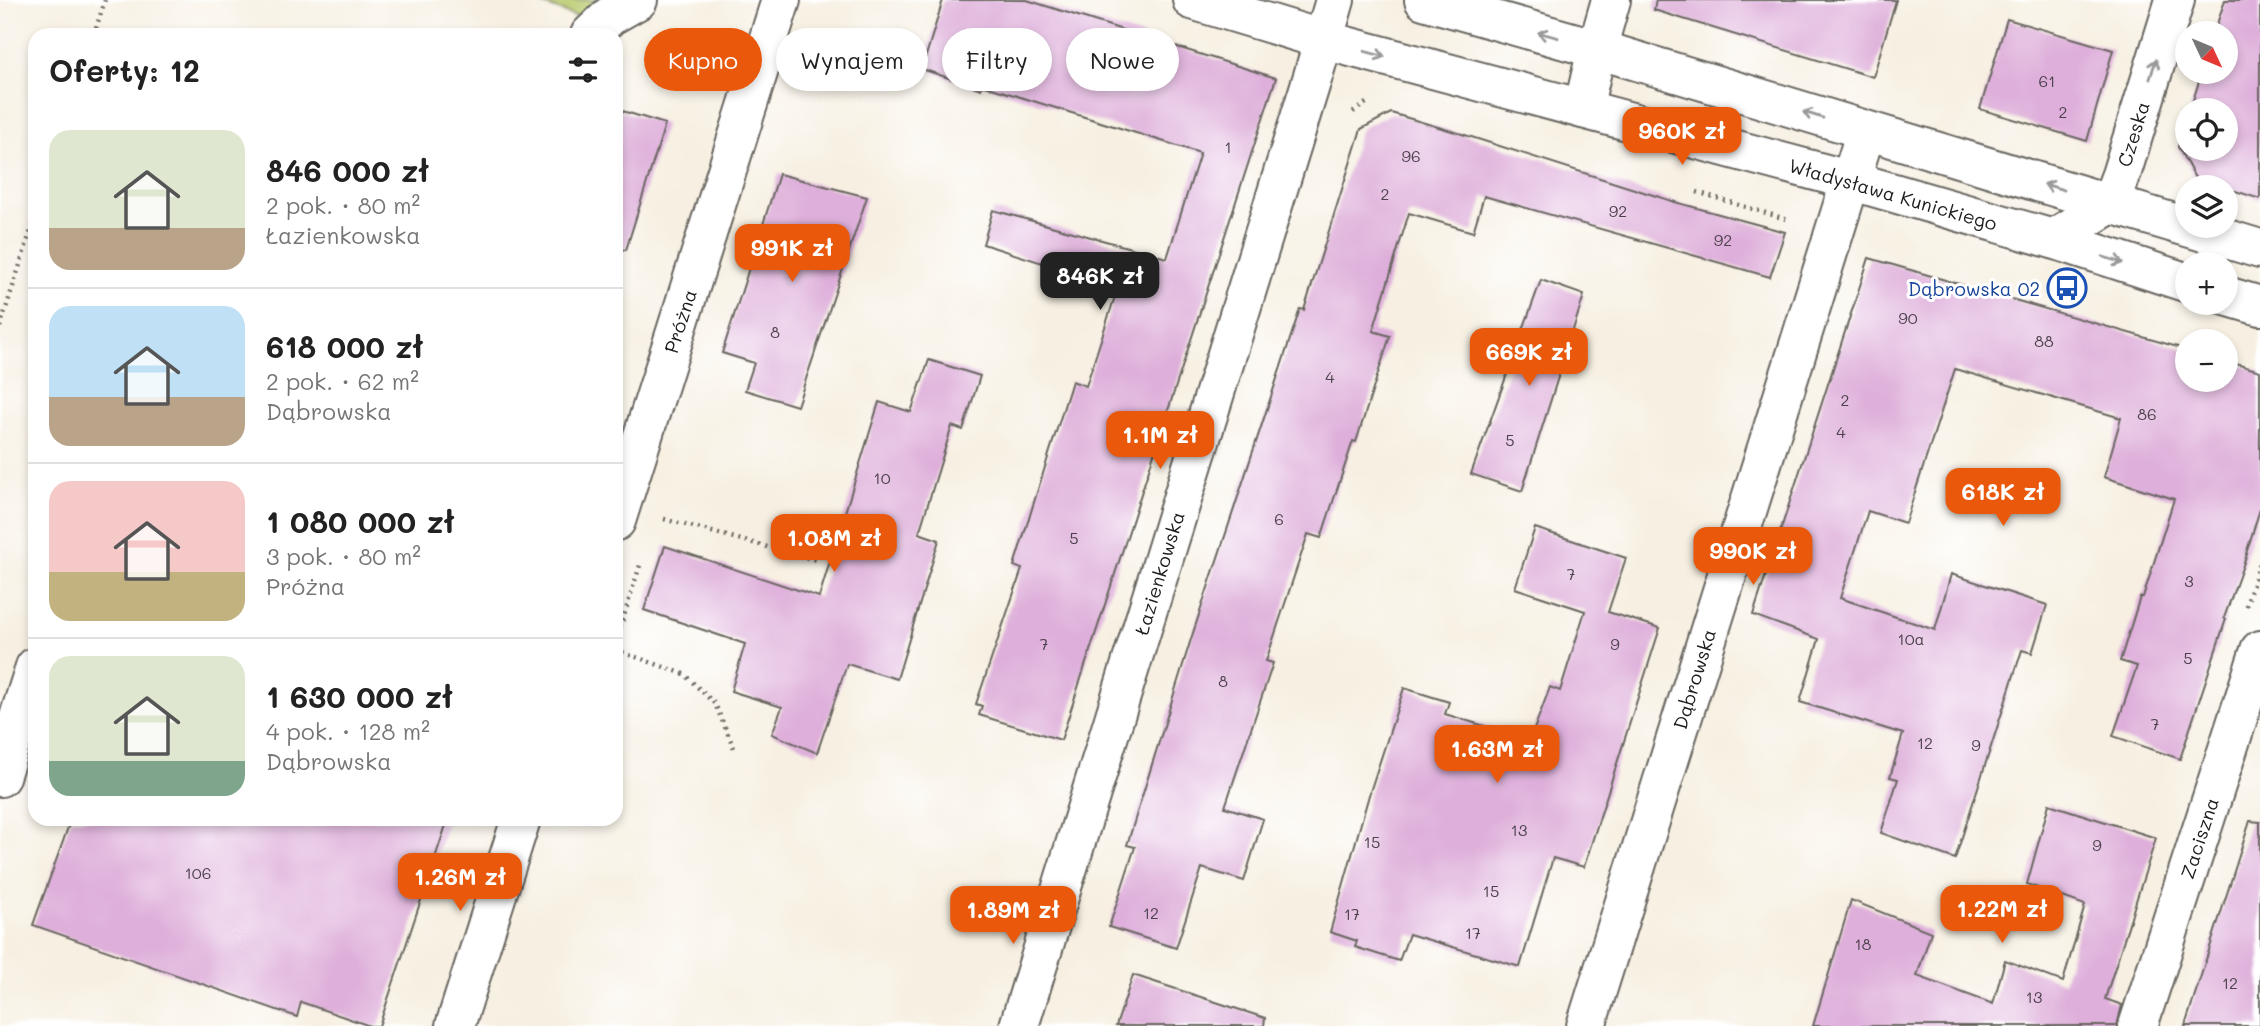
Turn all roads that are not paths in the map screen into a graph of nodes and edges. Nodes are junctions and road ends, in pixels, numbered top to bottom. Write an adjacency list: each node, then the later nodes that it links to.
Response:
1 (638, 0): 8 (street)
2 (781, 0): 20 (street, Próżna)
3 (1192, 0): 9 (street, Władysława Kunickiego)
4 (1335, 0): 9 (street, Łazienkowska)
5 (1424, 0): 10 (street, one-way to 5)
6 (1611, 0): 10 (street)
7 (2175, 0): 14 (street, Czeska, one-way to 7)
8 (597, 28)
9 (1324, 40): 11 (street, Władysława Kunickiego, one-way to 11); 26 (street, Łazienkowska)
10 (1597, 49): 11 (street); 12 (street, one-way to 10)
11 (1584, 110): 13 (street, Władysława Kunickiego)
12 (1866, 131): 13 (street, Dąbrowska); 14 (street, one-way to 12)
13 (1849, 180): 15 (street, Władysława Kunickiego); 27 (street, Dąbrowska)
14 (2110, 204): 15 (street); 16 (street)
15 (2053, 239): 17 (street, Władysława Kunickiego, one-way to 17)
16 (2260, 249)
17 (2175, 280)
18 (2238, 300): 19 (street)
19 (2260, 306)
20 (623, 498)
21 (2260, 650): 28 (street, Zaciszna)
22 (28, 689): 23 (street)
23 (0, 777)
24 (519, 826): 25 (street)
25 (455, 1026)
26 (1019, 1026)
27 (1586, 1026)
28 (2138, 1026)

